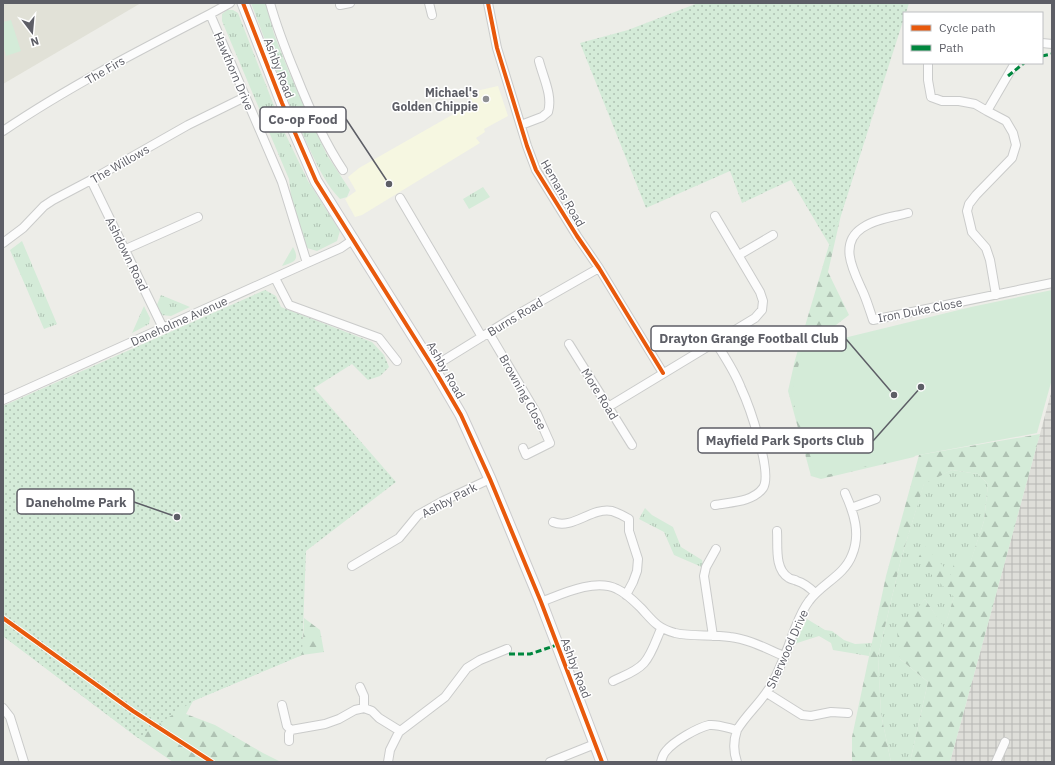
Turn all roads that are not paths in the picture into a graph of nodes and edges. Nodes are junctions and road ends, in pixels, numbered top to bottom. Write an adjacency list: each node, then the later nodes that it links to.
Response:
1 (230, 3): 8 (street)
2 (243, 3): 24 (street, Ashby Road)
3 (270, 3): 17 (street)
4 (350, 3): 7 (street)
5 (429, 3): 9 (street)
6 (488, 3): 15 (street, Hemans Road)
7 (340, 5)
8 (210, 14): 13 (street, Hawthorn Drive); 16 (street, The Firs)
9 (432, 15)
10 (539, 61): 15 (street)
11 (928, 64): 14 (street)
12 (1014, 64): 14 (street)
13 (245, 98): 18 (street, The Willows); 28 (street, Hawthorn Drive)
14 (987, 111): 32 (street)
15 (521, 124): 29 (street, Hemans Road)
16 (3, 131)
17 (343, 170)
18 (91, 180): 25 (street, The Willows); 26 (street, Ashdown Road)
19 (400, 198): 34 (street)
20 (908, 213): 32 (street, Iron Duke Close)
21 (715, 216): 27 (street)
22 (198, 217): 26 (street)
23 (773, 235): 27 (street)
24 (354, 239): 28 (street, Daneholme Avenue); 38 (street, Ashby Road)
25 (3, 243)
26 (126, 249): 33 (street, Ashdown Road)
27 (739, 255): 35 (street)
28 (307, 263): 30 (street, Daneholme Avenue)
29 (599, 268): 34 (street, Burns Road); 39 (street, Hemans Road)
30 (275, 278): 33 (street, Daneholme Avenue); 37 (street)
31 (1052, 283): 32 (street)
32 (996, 295)
33 (163, 328): 40 (street, Daneholme Avenue)
34 (485, 335): 38 (street, Burns Road); 43 (street, Browning Close)
35 (716, 343): 39 (street); 47 (street)
36 (568, 344): 41 (street, More Road)
37 (397, 361)
38 (433, 367): 44 (street, Ashby Road)
39 (663, 373): 41 (street)
40 (3, 400)
41 (608, 407): 42 (street, More Road)
42 (632, 445)
43 (523, 448)
44 (490, 478): 52 (street, Ashby Park); 55 (street, Ashby Road)
45 (845, 493): 48 (street, Sherwood Drive)
46 (876, 498): 48 (street)
47 (715, 505)
48 (852, 508): 53 (street, Sherwood Drive)
49 (553, 522): 54 (street)
50 (777, 531): 53 (street)
51 (716, 549): 57 (street)
52 (352, 566)
53 (816, 593): 59 (street, Sherwood Drive)
54 (626, 595): 55 (street); 56 (street)
55 (541, 602): 72 (street, Ashby Road)
56 (661, 629): 57 (street); 60 (street)
57 (713, 636): 59 (street)
58 (506, 649): 69 (street)
59 (784, 656): 62 (street, Sherwood Drive)
60 (613, 681)
61 (360, 687): 65 (street)
62 (767, 693): 66 (street); 68 (street, Sherwood Drive)
63 (282, 705): 67 (street)
64 (3, 708): 73 (street)
65 (364, 708): 67 (street); 69 (street)
66 (848, 713)
67 (291, 730): 70 (street)
68 (737, 730): 77 (street); 78 (street)
69 (400, 731): 74 (street)
70 (289, 741)
71 (1005, 742): 79 (street)
72 (595, 744): 75 (street); 76 (street, Ashby Road)
73 (24, 762)
74 (388, 762)
75 (550, 762)
76 (602, 762)
77 (661, 762)
78 (737, 762)
79 (997, 762)

